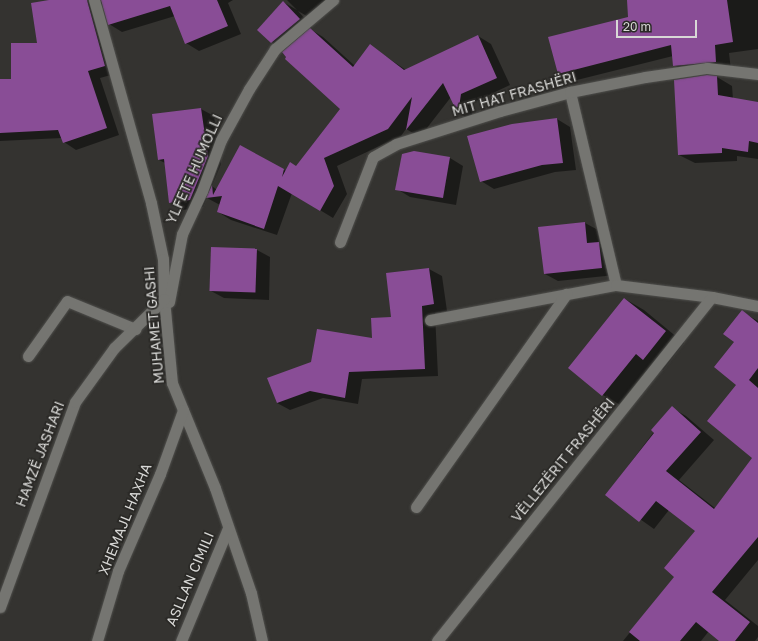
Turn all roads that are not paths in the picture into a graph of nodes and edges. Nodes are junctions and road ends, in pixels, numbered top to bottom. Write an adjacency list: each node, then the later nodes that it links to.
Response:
1 (94, 0): 9 (street, MUHAMET GASHI)
2 (333, 0): 11 (street, YLFETE HUMOLLI)
3 (758, 74): 4 (street, MIT HAT FRASHËRI)
4 (570, 92): 5 (street, MIT HAT FRASHËRI); 6 (street)
5 (340, 242)
6 (616, 285): 7 (street); 8 (street)
7 (566, 294): 12 (street); 16 (street)
8 (712, 297): 10 (street); 22 (street, VËLLEZËRIT FRASHËRI)
9 (164, 299): 11 (street, MUHAMET GASHI); 13 (street, HAMZË JASHARI)
10 (758, 306)
11 (166, 316): 15 (street, MUHAMET GASHI)
12 (430, 320)
13 (135, 329): 14 (street); 18 (street, HAMZË JASHARI)
14 (28, 356)
15 (183, 410): 17 (street, MUHAMET GASHI); 19 (street, XHEMAJL HAXHA)
16 (416, 508)
17 (228, 528): 20 (street, ASLLAN CIMILI); 21 (street, MUHAMET GASHI)
18 (0, 607)
19 (97, 641)
20 (181, 641)
21 (262, 641)
22 (437, 641)

